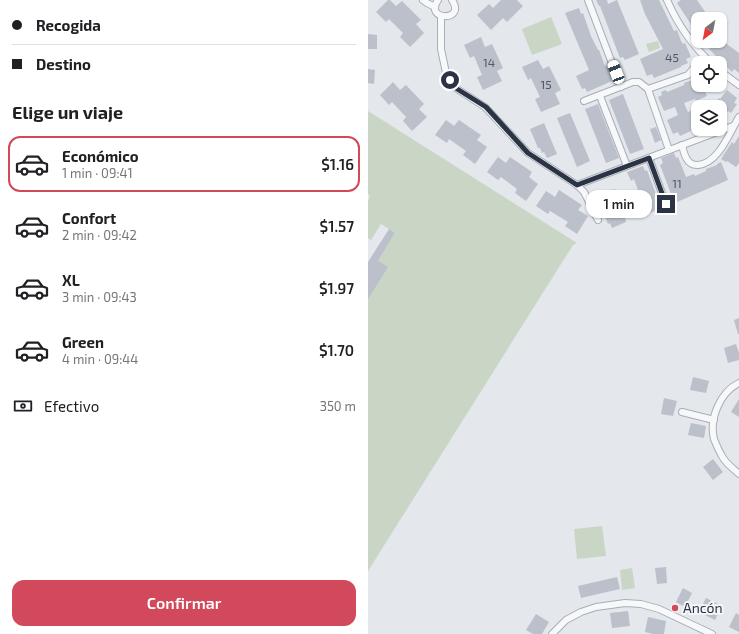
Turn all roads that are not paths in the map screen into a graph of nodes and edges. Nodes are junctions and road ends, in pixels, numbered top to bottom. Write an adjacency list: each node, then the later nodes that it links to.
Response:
1 (423, 0): 6 (street)
2 (438, 0): 6 (street)
3 (452, 0): 7 (street)
4 (588, 0): 12 (street)
5 (667, 0): 8 (street)
6 (435, 7): 7 (street)
7 (440, 16): 22 (street)
8 (704, 56)
9 (691, 71): 13 (street)
10 (727, 76): 11 (street)
11 (739, 85)
12 (621, 87): 13 (street); 14 (street)
13 (648, 90): 19 (street)
14 (600, 96): 15 (street); 21 (street)
15 (584, 101)
16 (739, 117): 17 (street)
17 (733, 126): 18 (street); 18 (street)
18 (682, 145): 19 (street)
19 (669, 150): 20 (street)
20 (649, 158): 21 (street); 23 (street)
21 (627, 166): 22 (street)
22 (577, 185): 24 (street)
23 (666, 204)
24 (598, 220)
25 (739, 383): 27 (street)
26 (682, 412): 27 (street)
27 (714, 420): 28 (street)
28 (739, 474)
29 (552, 634): 30 (street)
30 (712, 634)

